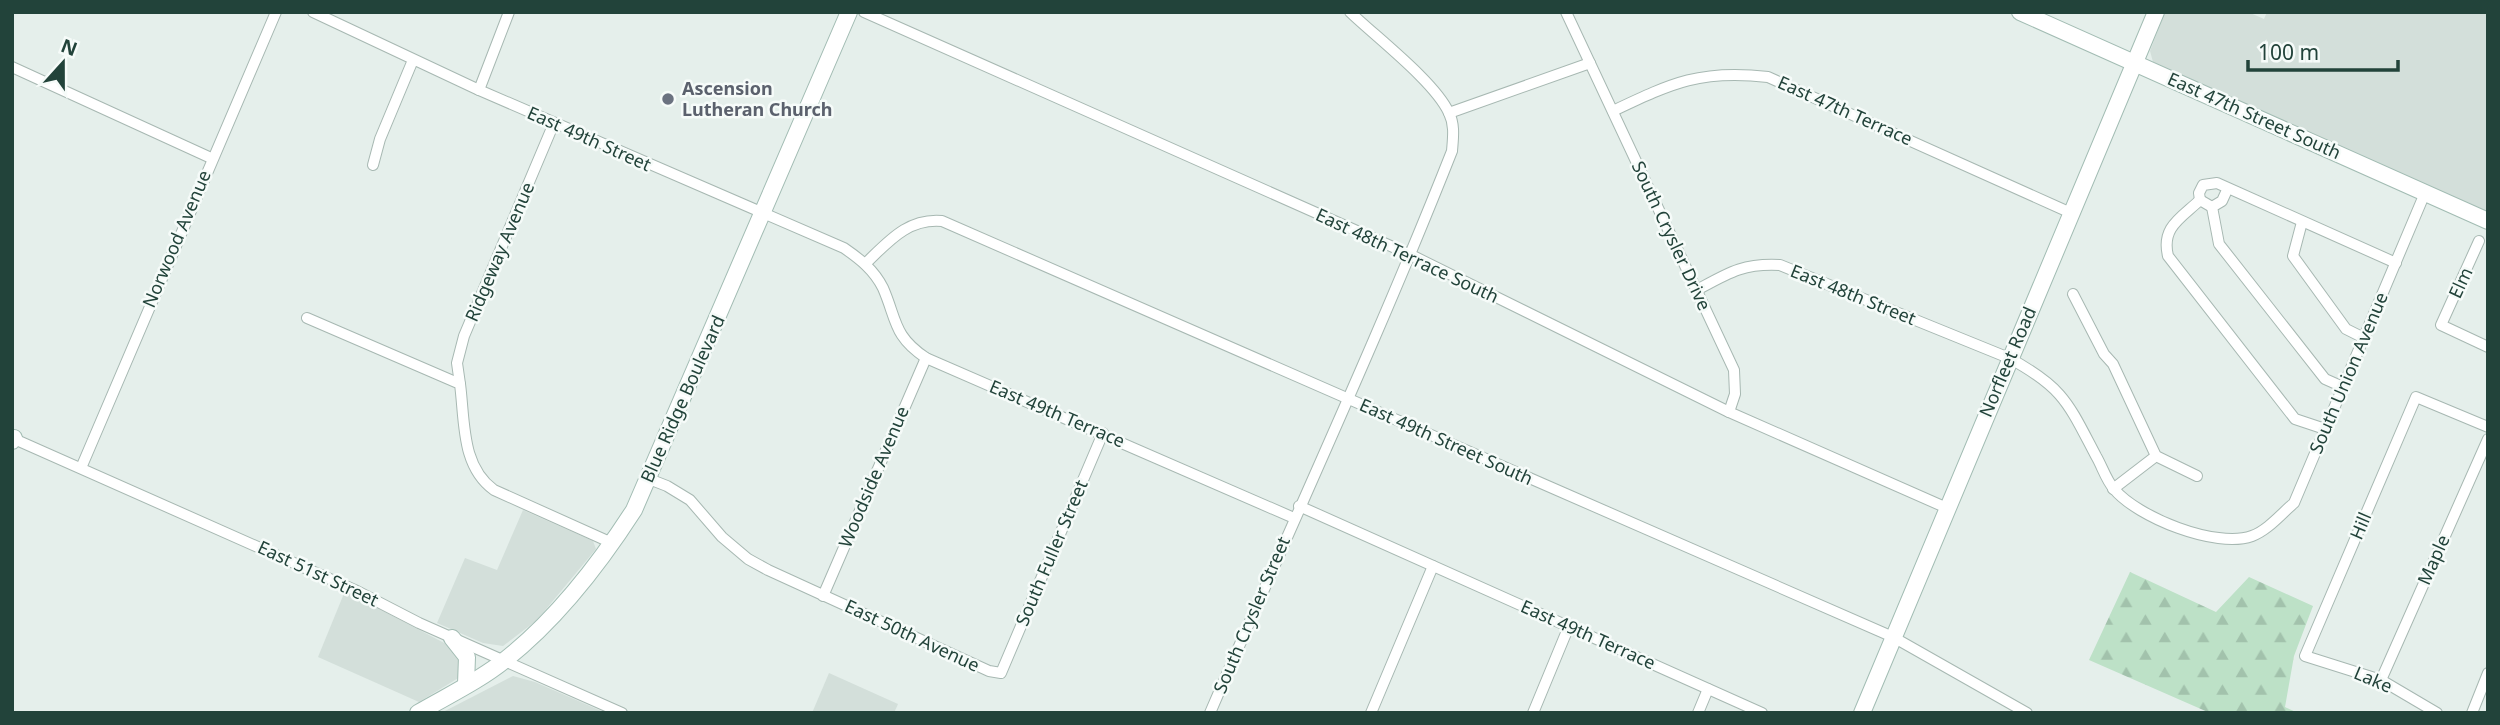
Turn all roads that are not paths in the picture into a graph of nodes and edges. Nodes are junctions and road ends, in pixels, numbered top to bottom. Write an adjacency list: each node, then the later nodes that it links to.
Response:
1 (276, 12): 18 (street, Norwood Avenue)
2 (313, 12): 10 (street, East 49th Street)
3 (509, 12): 14 (street)
4 (849, 12): 25 (street, Blue Ridge Boulevard)
5 (864, 12): 29 (street, East 48th Terrace South)
6 (1350, 12): 16 (street)
7 (1566, 12): 11 (street, South Crysler Drive)
8 (2020, 12): 12 (street, East 47th Street South)
9 (2156, 12): 12 (street, Norfleet Road)
10 (413, 60): 14 (street, East 49th Street); 19 (street)
11 (1590, 63): 15 (street, South Crysler Drive); 16 (street)
12 (2134, 63): 21 (street, East 47th Street South); 24 (street, Norfleet Road)
13 (12, 67): 18 (street)
14 (479, 90): 17 (street, East 49th Street)
15 (1613, 111): 24 (street, East 47th Terrace); 32 (street, South Crysler Drive)
16 (1449, 113): 29 (street)
17 (554, 123): 25 (street, East 49th Street); 39 (street, Ridgeway Avenue)
18 (211, 158): 49 (street, Norwood Avenue)
19 (373, 165)
20 (2227, 190): 22 (street); 23 (street); 27 (street)
21 (2425, 193): 26 (street, East 47th Street South); 31 (street, South Union Avenue)
22 (2200, 200): 23 (street); 44 (street)
23 (2212, 207): 40 (street)
24 (2071, 213): 38 (street, Norfleet Road)
25 (764, 216): 30 (street, East 49th Street); 51 (street, Blue Ridge Boulevard)
26 (2488, 221)
27 (2302, 222): 31 (street); 35 (street)
28 (2479, 241): 36 (street, Elm)
29 (1411, 255): 41 (street); 42 (street, East 48th Terrace South)
30 (866, 263): 37 (street, East 49th Terrace); 41 (street, East 49th Street South)
31 (2396, 263): 35 (street, South Union Avenue)
32 (1698, 290): 38 (street, East 48th Street); 42 (street, South Crysler Drive)
33 (2073, 294): 48 (street)
34 (307, 318): 39 (street)
35 (2364, 338): 40 (street, South Union Avenue)
36 (2488, 347)
37 (926, 358): 45 (street, East 49th Terrace); 58 (street, Woodside Avenue)
38 (2009, 358): 52 (street, East 48th Street); 54 (street, Norfleet Road)
39 (460, 384): 56 (street, Ridgeway Avenue)
40 (2343, 387): 44 (street, South Union Avenue)
41 (1348, 398): 53 (street); 60 (street, East 49th Street South)
42 (1729, 411): 54 (street, East 48th Terrace South)
43 (2488, 427): 62 (street, Hill)
44 (2325, 429): 52 (street, South Union Avenue)
45 (1103, 433): 55 (street, East 49th Terrace); 64 (street, South Fuller Street)
46 (13, 439): 49 (street, East 51st Street)
47 (2488, 439): 66 (street, Maple)
48 (2157, 456): 50 (street); 52 (street)
49 (81, 468): 61 (street, East 51st Street)
50 (2197, 476)
51 (649, 479): 56 (street, Blue Ridge Boulevard); 58 (street, East 50th Avenue)
52 (2113, 489)
53 (1299, 506): 55 (street, South Crysler Street); 57 (street, East 49th Terrace)
54 (1947, 508): 60 (street, Norfleet Road)
55 (1294, 518): 71 (street, South Crysler Street)
56 (612, 544): 63 (street, Blue Ridge Boulevard)
57 (1433, 566): 59 (street, East 49th Terrace); 72 (street)
58 (823, 596): 64 (street, East 50th Avenue)
59 (1569, 626): 68 (street, East 49th Terrace); 73 (street)
60 (1893, 637): 76 (street, Norfleet Road); 77 (street, East 49th Street South)
61 (452, 638): 63 (street, East 51st Street); 67 (street)
62 (2305, 656): 66 (street, Lake)
63 (504, 662): 67 (street, Blue Ridge Boulevard); 70 (street, East 51st Street)
64 (1001, 673)
65 (2488, 673): 79 (street)
66 (2381, 680): 78 (street, Lake)
67 (466, 684): 69 (street, Blue Ridge Boulevard)
68 (1708, 689): 74 (street); 75 (street, East 49th Terrace)
69 (418, 713)
70 (622, 713)
71 (1210, 713)
72 (1371, 713)
73 (1533, 713)
74 (1698, 713)
75 (1762, 713)
76 (1862, 713)
77 (2027, 713)
78 (2437, 713)
79 (2472, 713)

